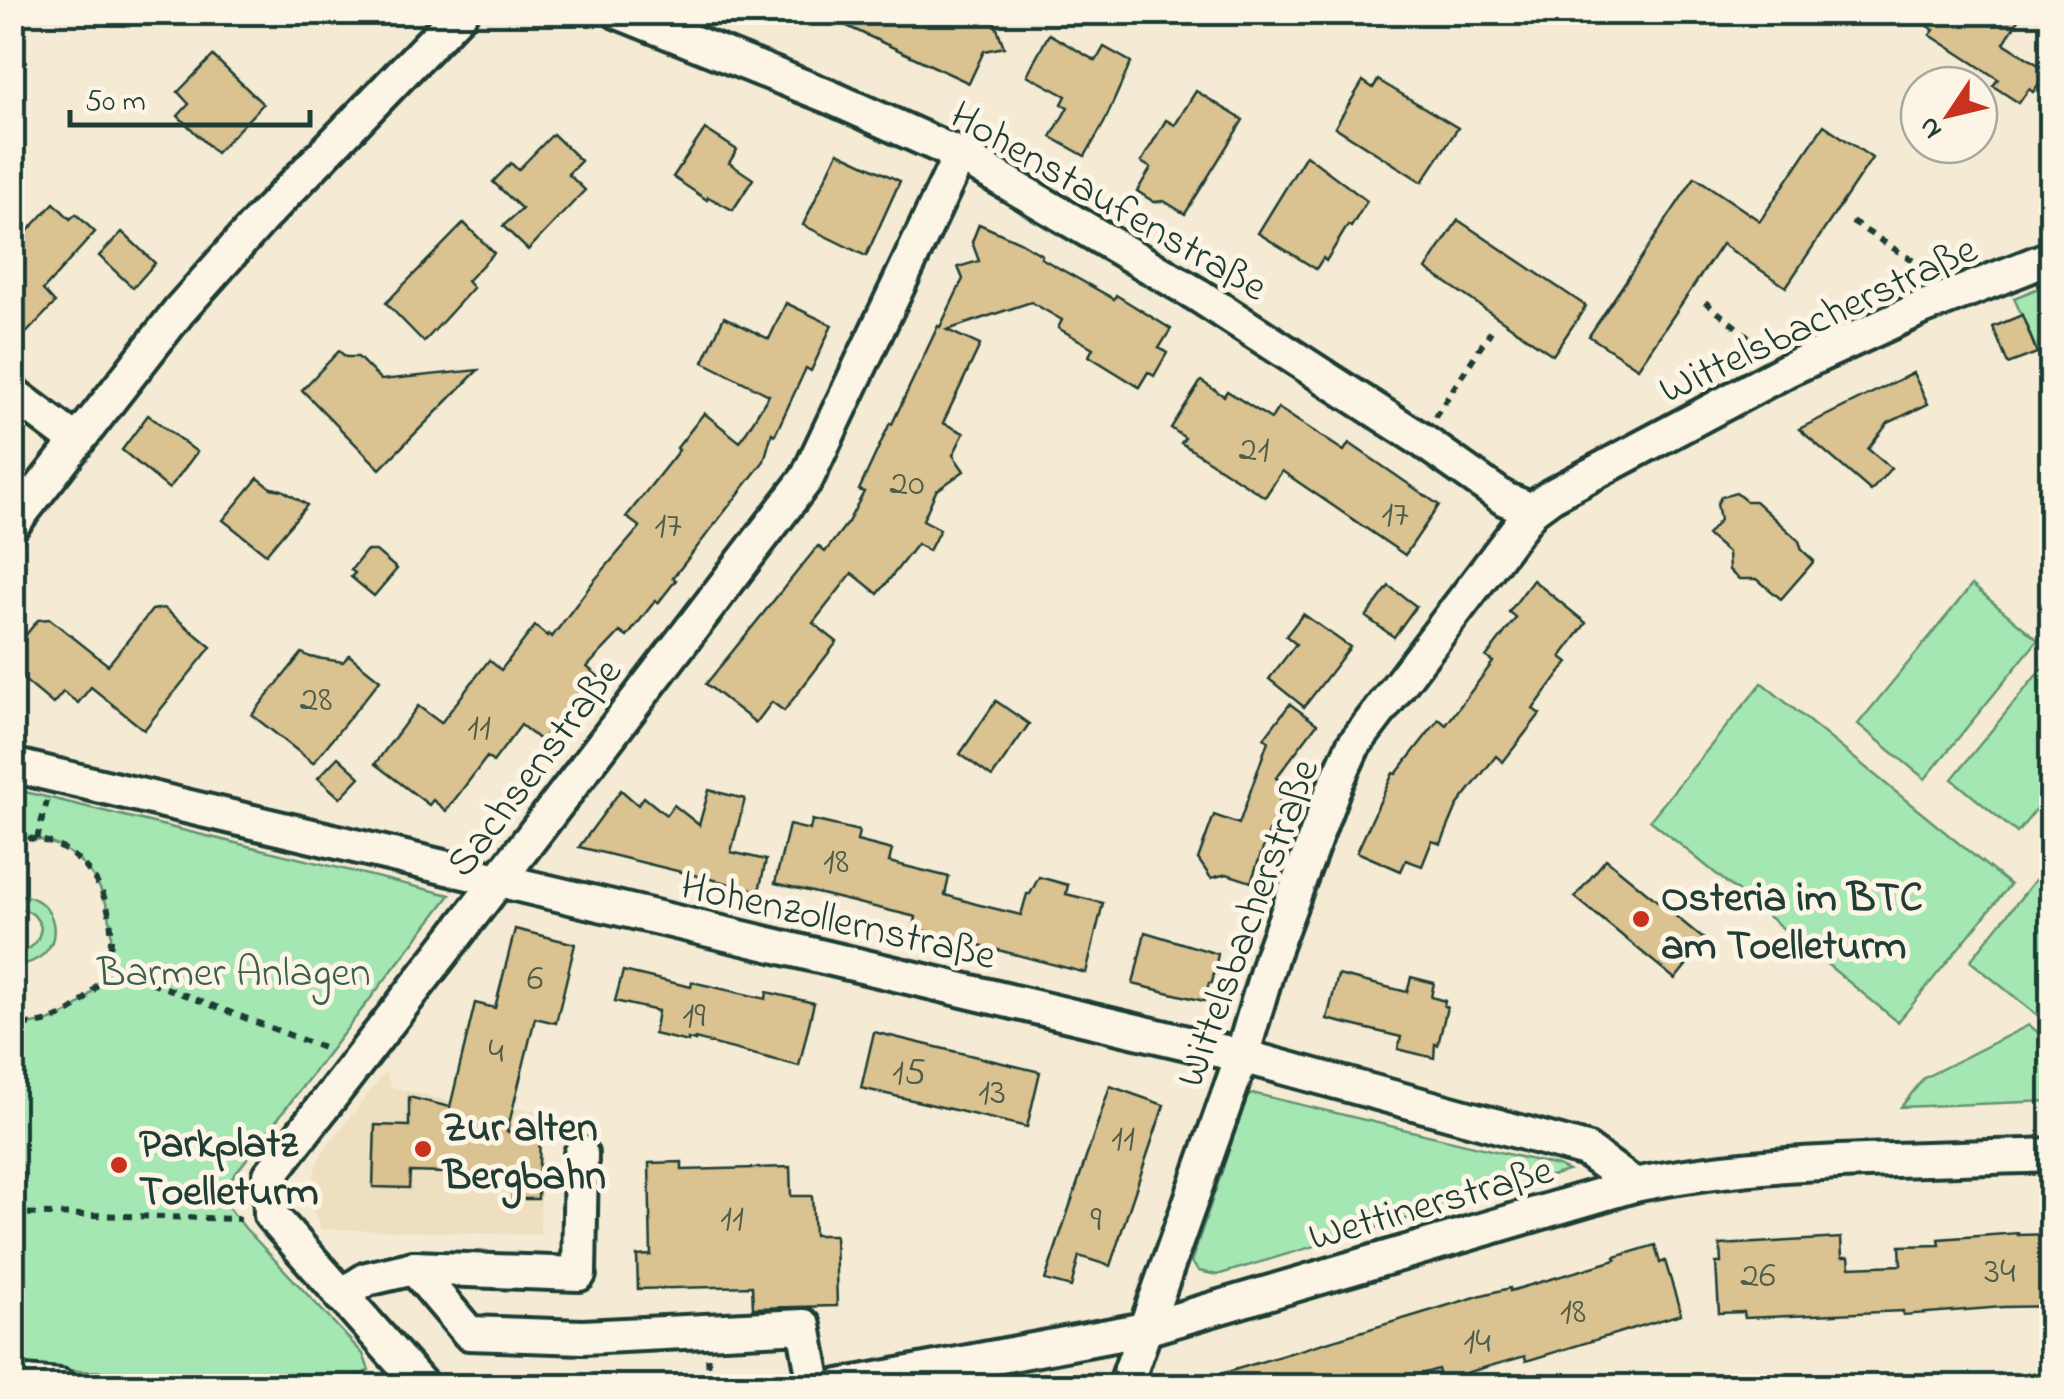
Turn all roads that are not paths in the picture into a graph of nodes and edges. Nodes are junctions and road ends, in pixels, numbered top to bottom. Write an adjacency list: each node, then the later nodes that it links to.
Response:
1 (462, 12): 6 (street)
2 (618, 12): 3 (street, Hohenstaufenstraße)
3 (960, 155): 7 (street, Hohenstaufenstraße); 10 (street, Sachsenstraße)
4 (2052, 257): 7 (street, Wittelsbacherstraße)
5 (12, 393): 6 (street)
6 (76, 441): 8 (street)
7 (1532, 510): 11 (street, Wittelsbacherstraße)
8 (12, 526)
9 (12, 764): 10 (street, Hohenzollernstraße)
10 (498, 881): 11 (street, Hohenzollernstraße); 16 (street, Sachsenstraße)
11 (1242, 1056): 14 (street, Hohenzollernstraße); 17 (street, Wittelsbacherstraße)
12 (581, 1154): 15 (street)
13 (2052, 1155): 14 (street, Wettinerstraße)
14 (1634, 1185): 17 (street, Wettinerstraße)
15 (414, 1268): 16 (street); 21 (street)
16 (341, 1296): 20 (street)
17 (1145, 1328): 22 (street, Wettinerstraße); 23 (street, Wittelsbacherstraße)
18 (12, 1382): 19 (street)
19 (60, 1386)
20 (422, 1386)
21 (814, 1386)
22 (840, 1386)
23 (1125, 1386)

